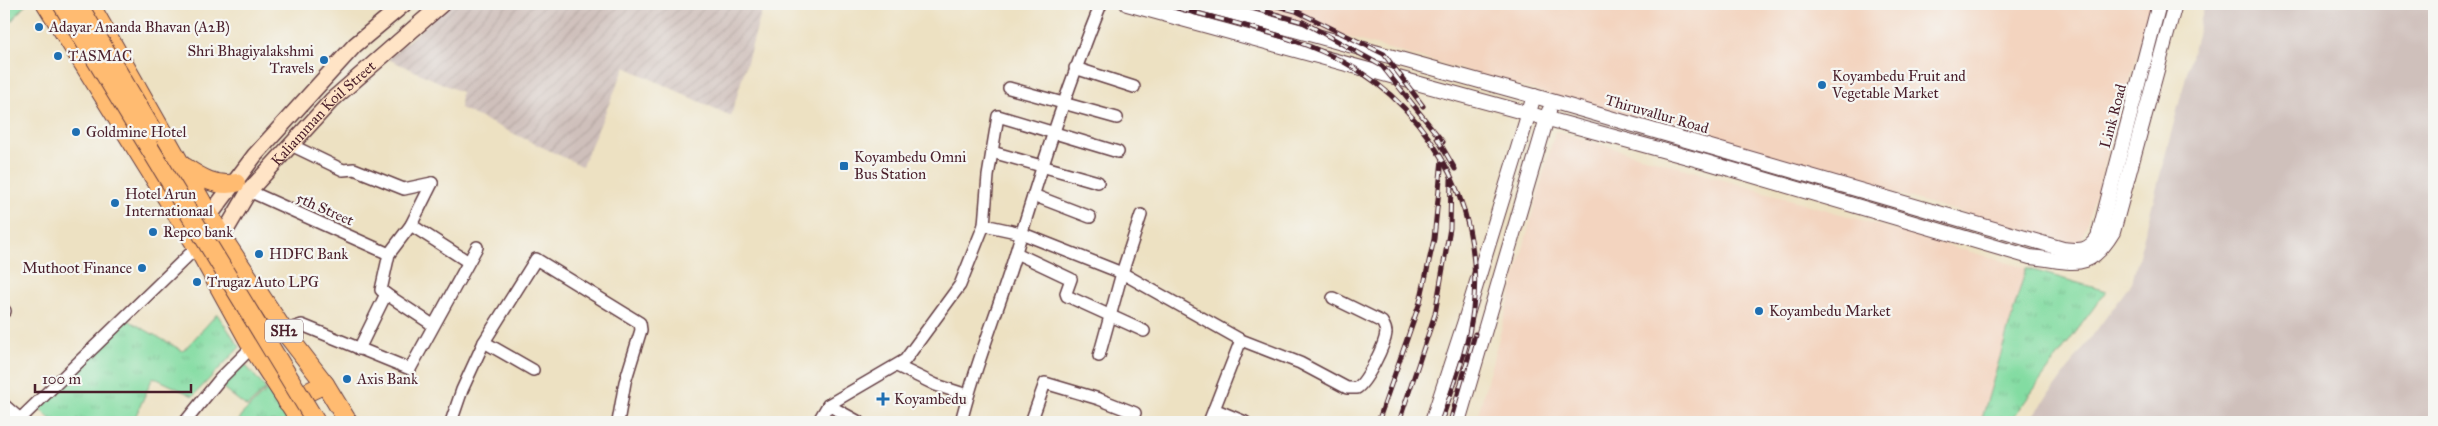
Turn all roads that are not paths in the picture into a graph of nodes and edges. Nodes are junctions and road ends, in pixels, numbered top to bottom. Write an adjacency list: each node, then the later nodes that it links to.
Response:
1 (46, 4): 38 (main road, SH2)
2 (62, 4): 67 (main road, bridge)
3 (78, 4): 68 (main road, bridge)
4 (90, 4): 25 (main road, SH2)
5 (404, 4): 28 (main road, Kaliamman Koil Street)
6 (442, 4): 22 (main road, Kaliamman Koil Street)
7 (1101, 4): 12 (street)
8 (1127, 4): 18 (street)
9 (1201, 4): 15 (street, Thiruvallur Road)
10 (2159, 4): 37 (street, Link Road)
11 (2175, 4): 20 (street)
12 (1075, 68): 13 (street); 17 (street)
13 (1134, 86)
14 (1009, 88): 17 (street)
15 (1534, 96): 16 (street, Thiruvallur Road); 18 (street)
16 (1552, 101): 20 (street); 37 (street, Thiruvallur Road)
17 (1062, 103): 19 (street); 21 (street)
18 (1528, 115): 20 (street); 78 (street)
19 (1117, 118)
20 (1547, 119): 79 (street)
21 (1053, 132): 23 (street); 24 (street); 26 (street)
22 (291, 145): 28 (main road, Kaliamman Koil Street); 33 (street)
23 (992, 152): 26 (street); 34 (street)
24 (1118, 152)
25 (183, 165): 28 (main road); 30 (main road, SH2)
26 (1043, 165): 27 (street); 29 (street)
27 (1098, 182)
28 (242, 187): 30 (main road); 36 (main road, Kaliamman Koil Street); 41 (street, 5th Street)
29 (1033, 196): 32 (street); 35 (street)
30 (210, 215): 36 (main road, SH2)
31 (1142, 215): 43 (street)
32 (1090, 217)
33 (412, 225): 41 (street); 42 (street)
34 (984, 225): 35 (street); 55 (street)
35 (1021, 233): 40 (street); 43 (street)
36 (222, 237): 48 (main road, SH2)
37 (2098, 237)
38 (197, 247): 52 (main road, SH2); 64 (street)
39 (477, 247): 42 (street)
40 (1016, 253): 46 (street); 58 (street)
41 (389, 254): 44 (street)
42 (467, 261): 47 (street)
43 (1122, 273): 46 (street); 50 (street)
44 (386, 294): 47 (street); 53 (street)
45 (1333, 298): 50 (street)
46 (1112, 315): 49 (street); 54 (street)
47 (433, 325): 53 (street)
48 (284, 331): 53 (street); 57 (main road, SH2)
49 (1144, 331)
50 (1241, 340): 62 (street)
51 (484, 342): 56 (street); 70 (street); 71 (street)
52 (252, 347): 59 (main road, SH2); 65 (street)
53 (359, 349)
54 (1100, 356)
55 (896, 366): 58 (street); 61 (street)
56 (533, 370)
57 (324, 384): 59 (main road); 69 (main road, SH2)
58 (968, 395): 74 (street)
59 (287, 402): 66 (main road, SH2)
60 (4, 405): 64 (street)
61 (828, 405): 72 (street); 73 (street)
62 (1214, 409): 76 (street); 77 (street)
63 (1134, 413): 75 (street)
64 (18, 420)
65 (185, 422)
66 (301, 422)
67 (316, 422)
68 (329, 422)
69 (348, 422)
70 (451, 422)
71 (618, 422)
72 (818, 422)
73 (859, 422)
74 (961, 422)
75 (1031, 422)
76 (1208, 422)
77 (1245, 422)
78 (1432, 422)
79 (1458, 422)

